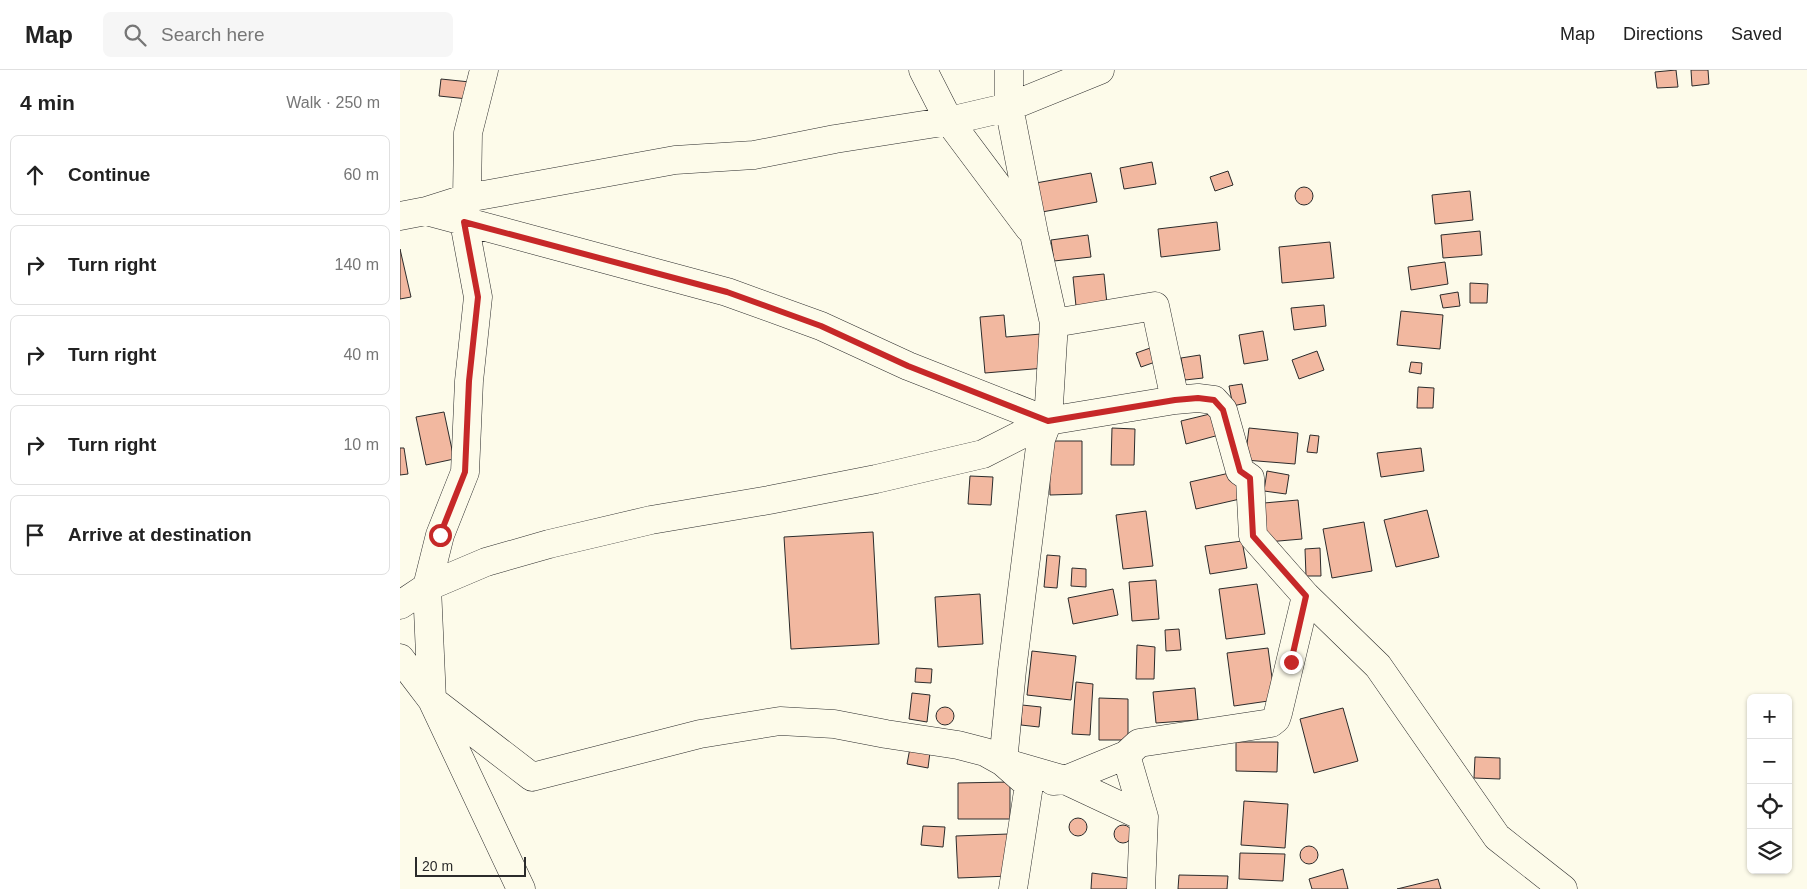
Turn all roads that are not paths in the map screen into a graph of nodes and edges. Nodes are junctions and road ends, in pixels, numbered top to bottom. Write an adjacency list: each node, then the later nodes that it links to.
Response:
1 (484, 70): 7 (street)
2 (923, 70): 6 (street)
3 (1009, 70): 5 (street)
4 (1100, 70): 5 (street)
5 (1009, 107): 6 (street); 9 (street)
6 (949, 121): 7 (street); 9 (street)
7 (466, 210): 8 (street); 12 (street); 13 (street)
8 (413, 214)
9 (1034, 234): 10 (street)
10 (1054, 323): 11 (street); 12 (street)
11 (1175, 400): 12 (street); 14 (street)
12 (1048, 421): 13 (street); 19 (street)
13 (426, 587): 15 (street); 17 (street)
14 (1306, 596): 18 (street); 26 (street)
15 (400, 605)
16 (400, 658): 17 (street)
17 (432, 700): 19 (street); 23 (street)
18 (1126, 755): 20 (street); 22 (street)
19 (1003, 762): 20 (street); 21 (street)
20 (1065, 780): 21 (street); 22 (street)
21 (1029, 785): 24 (street)
22 (1144, 817): 25 (street)
23 (521, 889)
24 (1013, 889)
25 (1141, 889)
26 (1563, 889)

